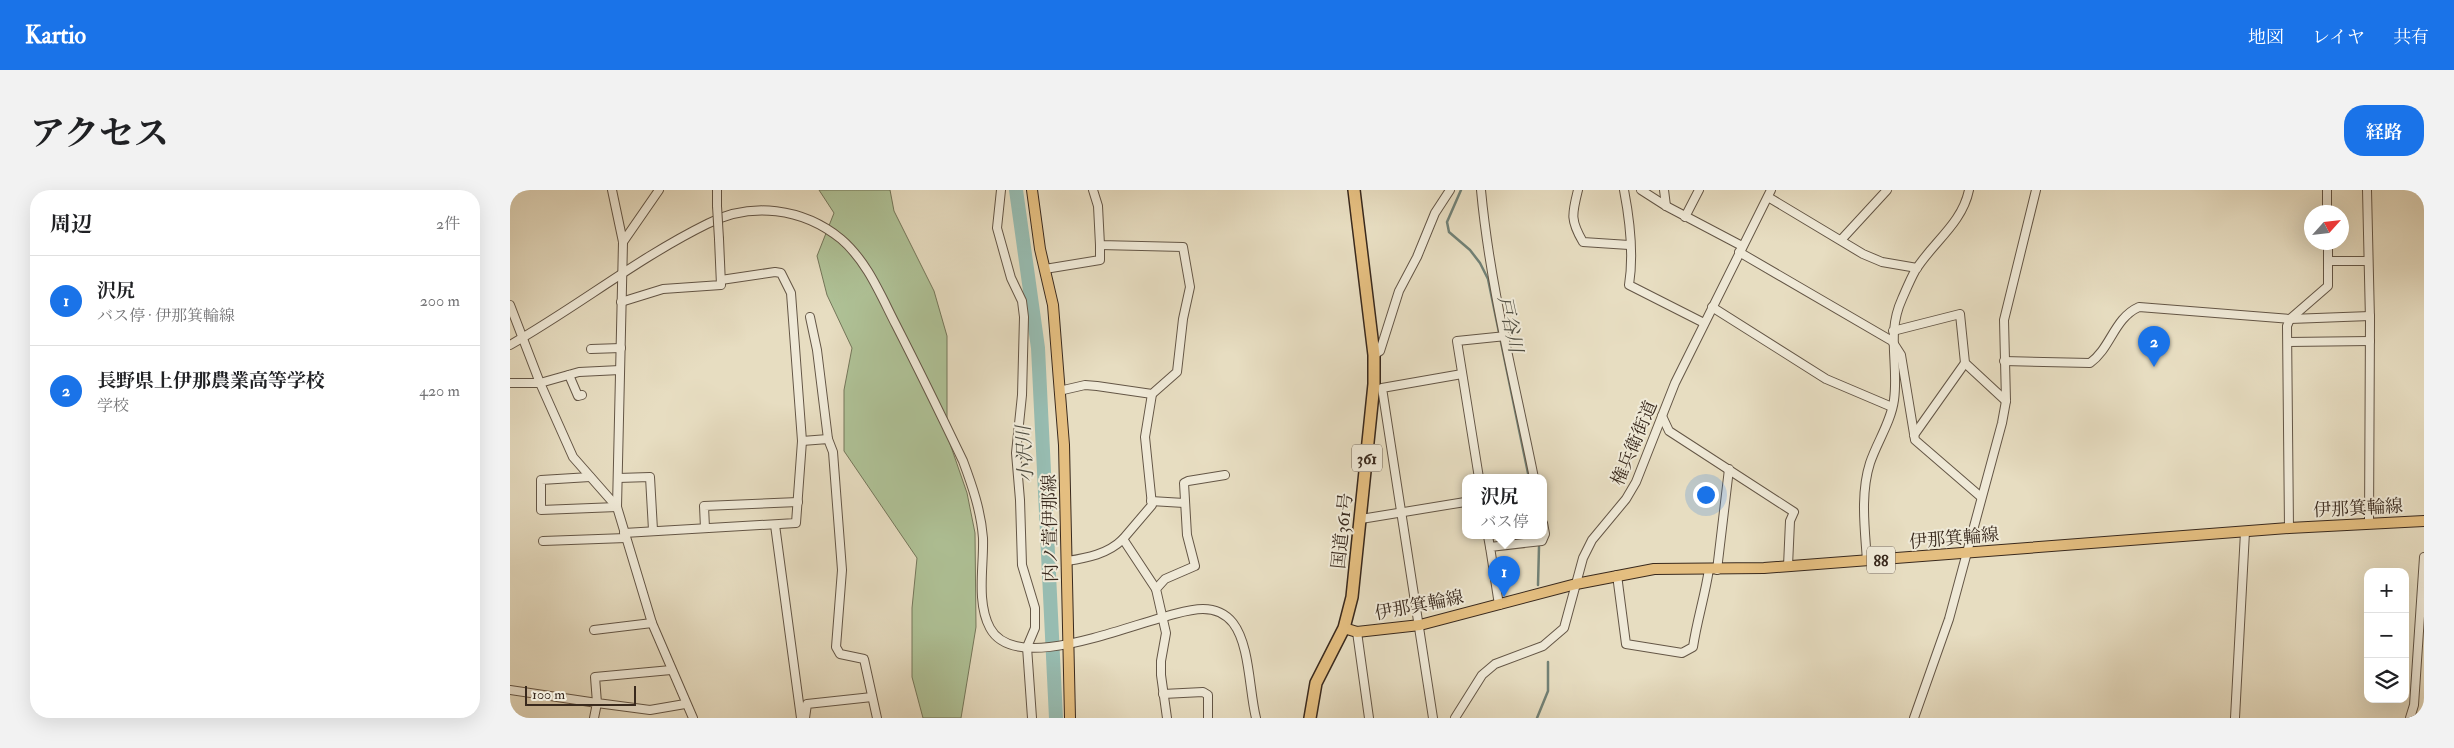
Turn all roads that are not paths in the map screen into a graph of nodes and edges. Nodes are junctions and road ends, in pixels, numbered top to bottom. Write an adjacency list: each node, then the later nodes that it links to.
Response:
1 (612, 190): 25 (street)
2 (659, 190): 25 (street)
3 (716, 190): 35 (street, bridge)
4 (1001, 190): 114 (street)
5 (1032, 190): 33 (main road, 内ノ萱伊那線)
6 (1093, 190): 26 (street)
7 (1354, 190): 52 (highway, 国道361号 / 361)
8 (1450, 190): 52 (street)
9 (1481, 190): 44 (street)
10 (1578, 190): 27 (street)
11 (1624, 190): 27 (street)
12 (1641, 190): 22 (street)
13 (1664, 190): 22 (street)
14 (1699, 190): 23 (street)
15 (1887, 190): 24 (street)
16 (1969, 190): 32 (street)
17 (2036, 190): 53 (street)
18 (2327, 190): 21 (street)
19 (2366, 190): 31 (street)
20 (1769, 193): 24 (street); 28 (street, 権兵衛街道)
21 (2327, 205)
22 (1666, 206): 23 (street)
23 (1685, 217): 28 (street)
24 (1840, 240): 32 (street)
25 (623, 242): 34 (street)
26 (1100, 245): 33 (street); 62 (street)
27 (1630, 245): 42 (street)
28 (1741, 249): 38 (street, 権兵衛街道); 46 (street)
29 (2328, 250): 30 (street)
30 (2328, 261): 31 (street); 41 (street)
31 (2368, 261): 39 (street)
32 (1917, 268): 43 (street)
33 (1045, 269): 61 (main road, 内ノ萱伊那線)
34 (621, 276): 36 (street); 45 (street); 114 (street)
35 (721, 280): 36 (street); 69 (street)
36 (621, 302): 50 (street)
37 (510, 305): 45 (street)
38 (1712, 307): 42 (street, 権兵衛街道); 65 (street)
39 (2370, 316): 41 (street); 47 (street)
40 (810, 317): 68 (street)
41 (2290, 318): 48 (street); 53 (street)
42 (1704, 323): 66 (street, 権兵衛街道)
43 (1893, 332): 46 (street); 54 (street)
44 (1502, 336): 56 (street); 72 (street)
45 (522, 338): 49 (street); 59 (street)
46 (1892, 341): 65 (street); 67 (street)
47 (2370, 341): 48 (street); 85 (street)
48 (2288, 342): 88 (street)
49 (510, 344)
50 (621, 348): 51 (street); 55 (street)
51 (591, 349)
52 (1374, 355): 60 (highway, 国道361号 / 361)
53 (2004, 361): 64 (street)
54 (1965, 363): 64 (street); 67 (street)
55 (620, 370): 57 (street); 75 (street)
56 (1462, 374): 60 (street); 71 (street)
57 (569, 375): 59 (street); 63 (street)
58 (510, 383): 59 (street)
59 (540, 383): 74 (street)
60 (1378, 386): 82 (street); 83 (highway, 国道361号 / 361)
61 (1059, 391): 62 (street); 99 (main road, 内ノ萱伊那線)
62 (1152, 394): 77 (street)
63 (582, 395)
64 (2006, 401): 76 (street)
65 (1892, 407): 100 (street)
66 (1662, 416): 70 (street); 104 (street, 権兵衛街道)
67 (1914, 435): 76 (street)
68 (828, 439): 69 (street); 118 (street)
69 (802, 441): 78 (street)
70 (1729, 469): 101 (street); 102 (street)
71 (1478, 474)
72 (1533, 474)
73 (1225, 475): 79 (street)
74 (590, 476): 81 (street); 81 (street)
75 (618, 478): 81 (street); 89 (street)
76 (1981, 497): 97 (street)
77 (1151, 501): 79 (street); 92 (street)
78 (798, 502): 86 (street); 87 (street)
79 (1184, 502): 105 (street)
80 (1462, 502): 82 (street)
81 (617, 507): 91 (street)
82 (1401, 512): 83 (street); 109 (street)
83 (1361, 518): 110 (highway, 国道361号 / 361)
84 (2424, 520): 85 (main road, 伊那箕輪線 / 88)
85 (2369, 523): 88 (main road, 伊那箕輪線 / 88)
86 (775, 525): 87 (street); 123 (street)
87 (706, 528): 89 (street)
88 (2289, 528): 90 (main road, 伊那箕輪線 / 88)
89 (653, 530): 91 (street)
90 (2245, 532): 97 (main road, 伊那箕輪線 / 88); 136 (street)
91 (625, 536): 95 (street); 108 (street)
92 (1123, 538): 99 (street); 105 (street)
93 (1488, 539): 96 (street)
94 (1543, 539): 96 (street)
95 (543, 541)
96 (1490, 548): 106 (street)
97 (1968, 554): 100 (main road, 伊那箕輪線 / 88); 135 (street)
98 (2424, 557): 137 (street)
99 (1067, 561): 113 (main road, 内ノ萱伊那線)
100 (1867, 561): 101 (main road, 伊那箕輪線 / 88)
101 (1788, 566): 102 (main road, 伊那箕輪線 / 88)
102 (1713, 570): 103 (main road, 伊那箕輪線 / 88); 103 (street)
103 (1617, 575): 104 (main road, 伊那箕輪線 / 88)
104 (1576, 584): 106 (main road, 伊那箕輪線 / 88); 134 (street, 権兵衛街道)
105 (1156, 589): 107 (street)
106 (1499, 605): 109 (main road, 伊那箕輪線 / 88)
107 (1162, 617): 113 (street); 117 (street); 130 (street)
108 (652, 623): 111 (street); 115 (street)
109 (1420, 625): 112 (main road, 伊那箕輪線 / 88); 133 (street)
110 (1344, 628): 112 (main road, 伊那箕輪線 / 88); 131 (highway, 国道361号 / 361)
111 (594, 630)
112 (1357, 632): 132 (street)
113 (1066, 644): 114 (street); 127 (main road, 内ノ萱伊那線)
114 (1027, 647): 126 (street)
115 (671, 670): 119 (street); 120 (street)
116 (510, 690): 119 (street)
117 (1163, 694): 128 (street); 129 (street)
118 (872, 697): 124 (street); 125 (street)
119 (597, 703): 120 (street); 121 (street)
120 (686, 704): 122 (street)
121 (594, 718)
122 (692, 718)
123 (801, 718)
124 (806, 718)
125 (877, 718)
126 (1032, 718)
127 (1070, 718)
128 (1167, 718)
129 (1208, 718)
130 (1256, 718)
131 (1310, 718)
132 (1369, 718)
133 (1433, 718)
134 (1455, 718)
135 (1914, 718)
136 (2235, 718)
137 (2410, 718)

